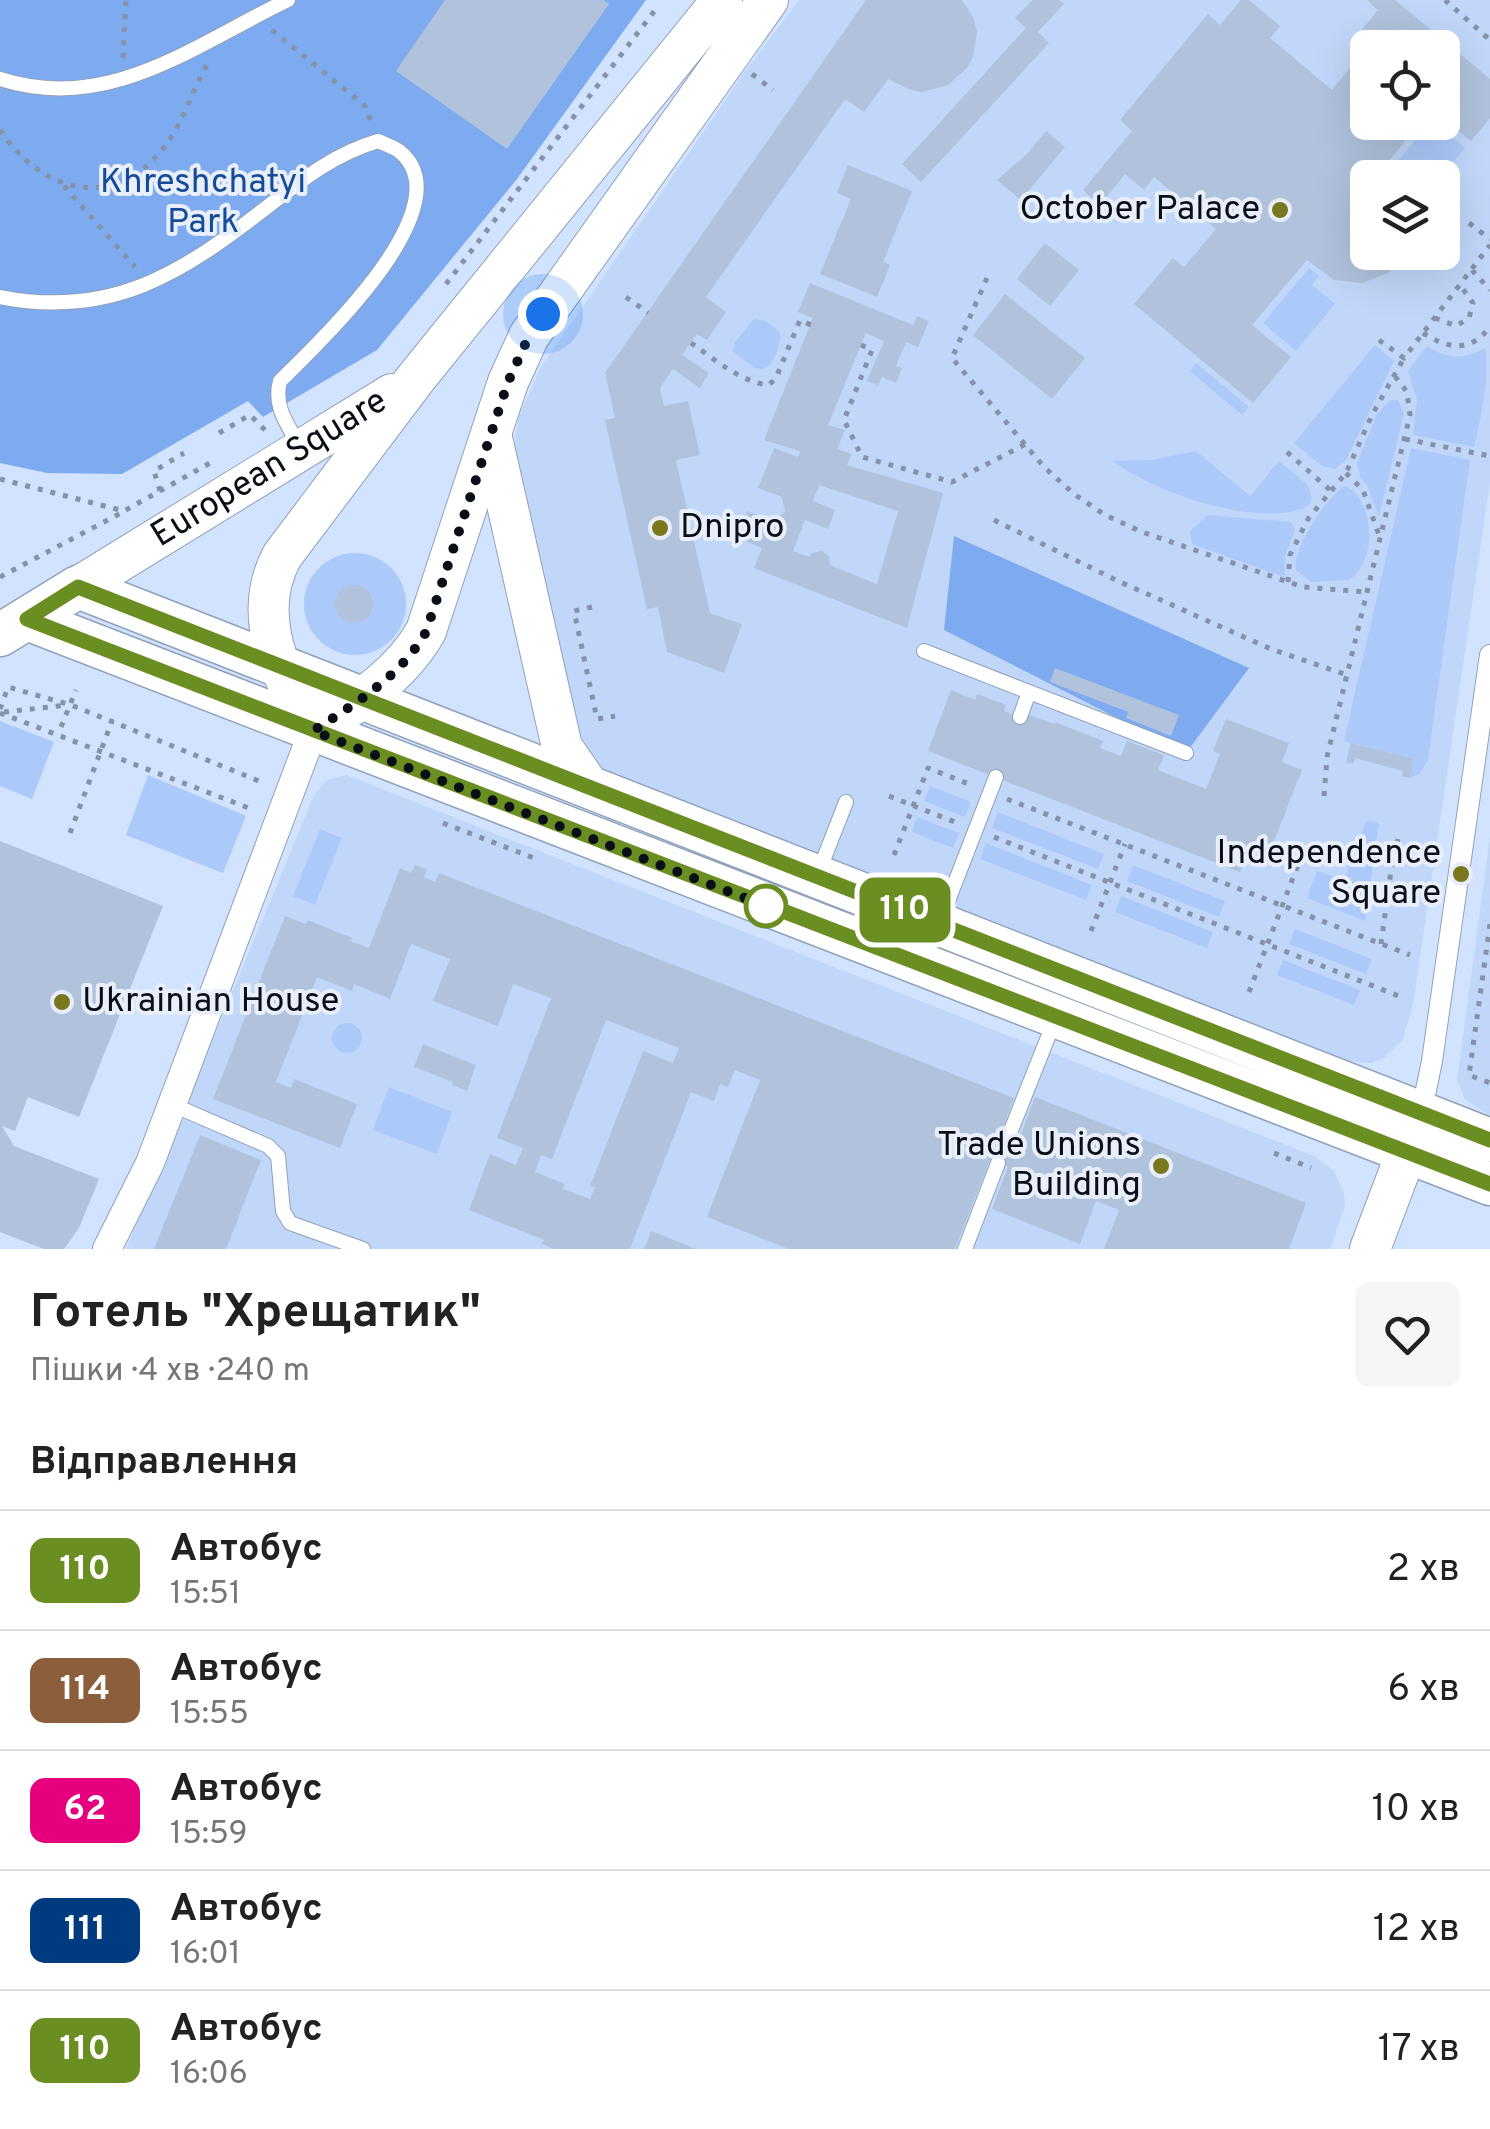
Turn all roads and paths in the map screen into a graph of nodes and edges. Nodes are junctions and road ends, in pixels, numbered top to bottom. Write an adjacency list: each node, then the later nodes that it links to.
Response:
1 (126, 0): 12 (path)
2 (288, 0): 7 (lane)
3 (722, 0): 37 (main road)
4 (768, 0): 40 (main road)
5 (1445, 0): 9 (path)
6 (659, 5): 24 (path)
7 (262, 12): 8 (lane); 15 (path)
8 (229, 28): 12 (lane); 16 (path)
9 (1490, 40)
10 (746, 70): 13 (path)
11 (0, 79): 12 (lane)
12 (122, 82)
13 (773, 90)
14 (0, 130): 16 (path)
15 (378, 140): 25 (lane); 39 (lane)
16 (64, 186): 19 (path)
17 (1469, 223): 18 (path)
18 (1490, 242): 20 (path)
19 (125, 253)
20 (1472, 270): 22 (path); 23 (path)
21 (987, 278): 43 (path)
22 (1460, 285): 28 (path); 28 (path)
23 (1490, 290)
24 (440, 291)
25 (0, 297)
26 (626, 297): 27 (path)
27 (648, 312)
28 (1435, 318): 31 (path)
29 (810, 325): 33 (path)
30 (1489, 330): 31 (path)
31 (1423, 333): 35 (path)
32 (1380, 340): 35 (path)
33 (691, 343)
34 (861, 345): 43 (path)
35 (1404, 358): 36 (path)
36 (1394, 375): 41 (path); 48 (path)
37 (416, 378): 39 (main road, European Square); 63 (main road, European Square)
38 (220, 433): 39 (path)
39 (285, 434): 42 (path); 57 (main road, European Square)
40 (492, 438): 67 (main road); 79 (main road)
41 (1406, 439): 46 (path); 54 (path)
42 (252, 440)
43 (1026, 444): 56 (path)
44 (1287, 452): 50 (path)
45 (184, 453): 51 (path)
46 (1490, 456)
47 (221, 458): 51 (path)
48 (1346, 472): 50 (path); 54 (path)
49 (0, 479): 52 (path)
50 (1330, 490): 56 (path)
51 (160, 491): 52 (path)
52 (124, 512): 55 (path)
53 (994, 520): 64 (path)
54 (1380, 538): 58 (path)
55 (0, 576)
56 (1288, 582): 58 (path)
57 (78, 587): 60 (main road); 63 (main road)
58 (1366, 592): 64 (path)
59 (592, 607): 70 (path)
60 (14, 627): 74 (main road)
61 (924, 651): 66 (lane)
62 (1490, 655): 107 (street)
63 (278, 663): 67 (main road); 74 (main road, European Square)
64 (1347, 674): 81 (path)
65 (76, 690): 68 (path)
66 (1029, 692): 71 (lane); 76 (lane)
67 (364, 697): 74 (main road); 79 (main road)
68 (71, 704): 69 (path); 69 (path); 72 (path); 73 (path)
69 (0, 711): 75 (path)
70 (615, 716)
71 (1020, 717)
72 (112, 721): 75 (path); 77 (path)
73 (61, 727)
74 (313, 731): 104 (main road); 106 (street)
75 (102, 750): 84 (path); 87 (path)
76 (1186, 753)
77 (267, 784)
78 (993, 785): 83 (path); 86 (lane); 89 (path)
79 (589, 786): 93 (main road)
80 (889, 796): 83 (path)
81 (1324, 796)
82 (846, 802): 93 (lane)
83 (913, 806): 86 (path); 91 (path)
84 (257, 811)
85 (443, 823): 92 (path)
86 (976, 830): 94 (path); 96 (lane)
87 (70, 833)
88 (1406, 843): 100 (path)
89 (1125, 844): 94 (path); 95 (path)
90 (1303, 852): 95 (path)
91 (894, 855)
92 (534, 858)
93 (817, 876): 96 (main road)
94 (1110, 883): 98 (path); 99 (path)
95 (1283, 906): 99 (path); 100 (path)
96 (938, 924): 107 (main road)
97 (1490, 924): 105 (path)
98 (1091, 931)
99 (1268, 944): 102 (path); 103 (path)
100 (1380, 944): 101 (path)
101 (1410, 955)
102 (1249, 992)
103 (1404, 998)
104 (1056, 1017): 107 (main road); 108 (lane)
105 (1490, 1083)
106 (172, 1105): 114 (street); 115 (lane)
107 (1414, 1133): 109 (main road); 113 (main road); 117 (main road)
108 (1008, 1138)
109 (1490, 1140)
110 (1274, 1153): 112 (path)
111 (998, 1163): 116 (lane)
112 (1311, 1168)
113 (1490, 1184)
114 (107, 1249)
115 (363, 1249)
116 (965, 1249)
117 (1370, 1249)

